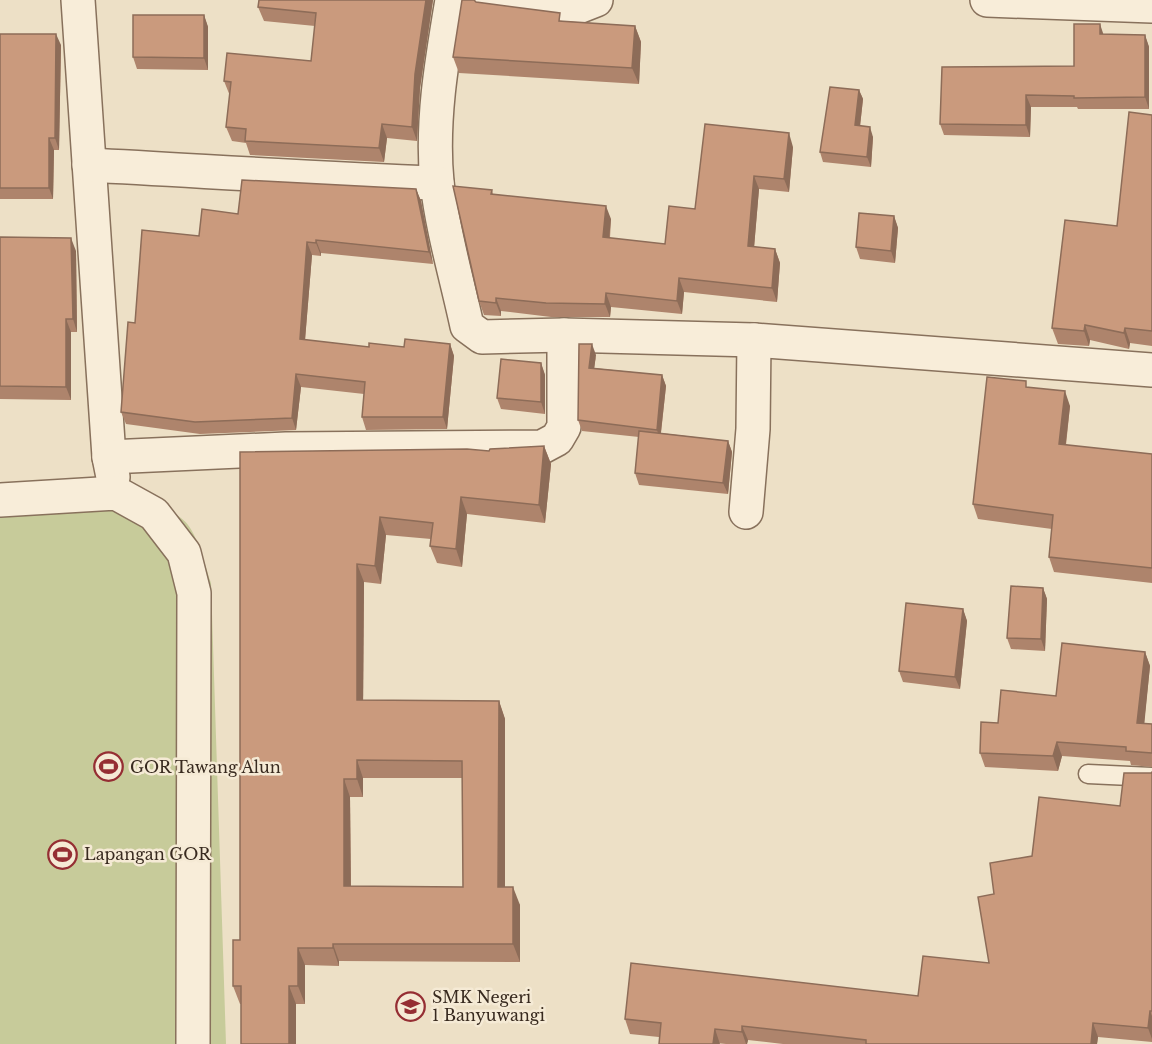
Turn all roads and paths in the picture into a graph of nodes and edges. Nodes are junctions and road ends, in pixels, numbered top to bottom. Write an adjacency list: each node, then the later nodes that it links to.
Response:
1 (78, 0): 7 (street)
2 (452, 0): 8 (street)
3 (485, 0): 4 (street)
4 (596, 0)
5 (987, 0): 6 (street)
6 (1152, 6)
7 (89, 165): 8 (street); 12 (street)
8 (437, 183): 9 (street)
9 (564, 335): 10 (street); 12 (street)
10 (754, 340): 11 (street); 15 (street)
11 (1152, 370)
12 (109, 457): 13 (street)
13 (116, 494): 14 (street); 18 (street)
14 (0, 500)
15 (747, 512)
16 (1088, 774): 17 (lane)
17 (1152, 777)
18 (193, 1044)

